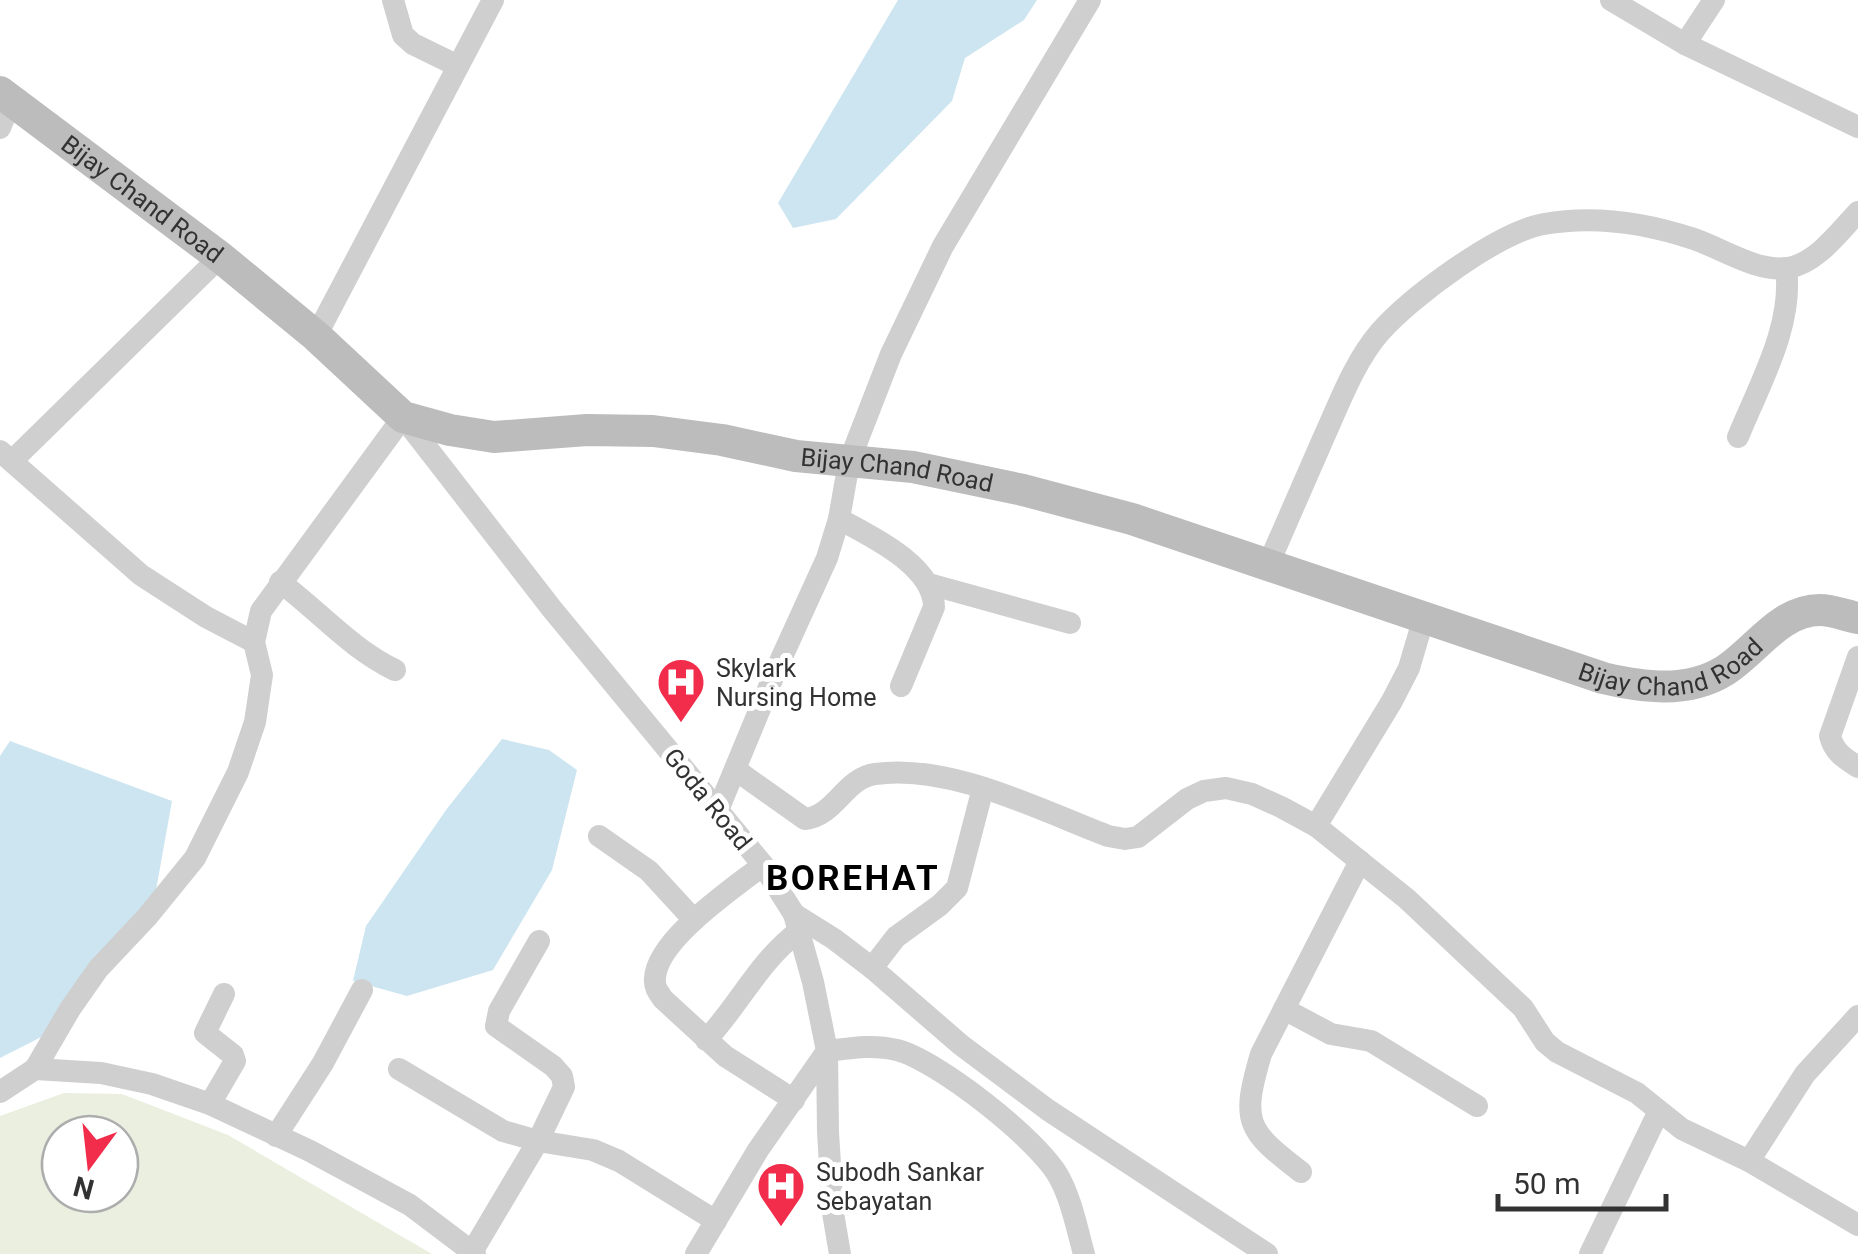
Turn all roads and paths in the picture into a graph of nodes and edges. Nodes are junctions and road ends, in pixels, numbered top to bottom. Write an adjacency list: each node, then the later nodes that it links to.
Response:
1 (393, 0): 7 (street)
2 (493, 0): 7 (street)
3 (1090, 0): 17 (street)
4 (1611, 0): 6 (street)
5 (1714, 0): 6 (street)
6 (1685, 44): 9 (street)
7 (458, 66): 13 (street)
8 (4, 106): 11 (main road, Bijay Chand Road)
9 (1858, 127)
10 (1858, 212): 12 (street)
11 (220, 257): 13 (main road, Bijay Chand Road); 16 (street)
12 (1786, 268): 15 (street); 19 (street)
13 (316, 336): 14 (main road, Bijay Chand Road)
14 (403, 417): 17 (main road, Bijay Chand Road); 20 (street); 32 (street, Goda Road)
15 (1738, 437)
16 (6, 455): 25 (street)
17 (849, 462): 18 (street); 19 (main road, Bijay Chand Road)
18 (839, 519): 21 (street); 30 (street)
19 (1268, 565): 22 (main road, Bijay Chand Road)
20 (280, 582): 25 (street); 27 (street)
21 (929, 584): 24 (street); 28 (street)
22 (1424, 617): 23 (main road, Bijay Chand Road); 33 (street)
23 (1858, 618)
24 (1070, 623)
25 (254, 642): 47 (street)
26 (1858, 657): 29 (street)
27 (394, 670)
28 (901, 686)
29 (1858, 767)
30 (736, 770): 31 (street); 32 (street)
31 (983, 788): 33 (street); 40 (street)
32 (718, 810): 36 (street, Goda Road)
33 (1316, 826): 35 (street)
34 (599, 836): 37 (street)
35 (1360, 861): 43 (street); 53 (street)
36 (762, 864): 37 (street); 38 (street, Goda Road)
37 (694, 920): 45 (street)
38 (796, 923): 40 (street); 45 (street); 46 (street, Goda Road)
39 (539, 941): 55 (street)
40 (872, 968): 64 (street)
41 (362, 990): 54 (street)
42 (224, 994): 51 (street)
43 (1284, 1009): 52 (street); 57 (street)
44 (1858, 1016): 56 (street)
45 (706, 1040): 50 (street)
46 (827, 1051): 50 (street); 62 (street, Goda Road); 63 (street)
47 (35, 1069): 49 (street); 51 (street)
48 (399, 1069): 55 (street)
49 (0, 1092)
50 (794, 1100): 58 (street)
51 (210, 1104): 54 (street)
52 (1477, 1106)
53 (1658, 1113): 56 (street); 65 (street)
54 (276, 1136): 60 (street)
55 (538, 1141): 58 (street); 60 (street)
56 (1749, 1161): 59 (street)
57 (1301, 1172)
58 (716, 1221): 61 (street)
59 (1858, 1224)
60 (473, 1253)
61 (696, 1254)
62 (840, 1254)
63 (1084, 1254)
64 (1267, 1254)
65 (1590, 1254)

